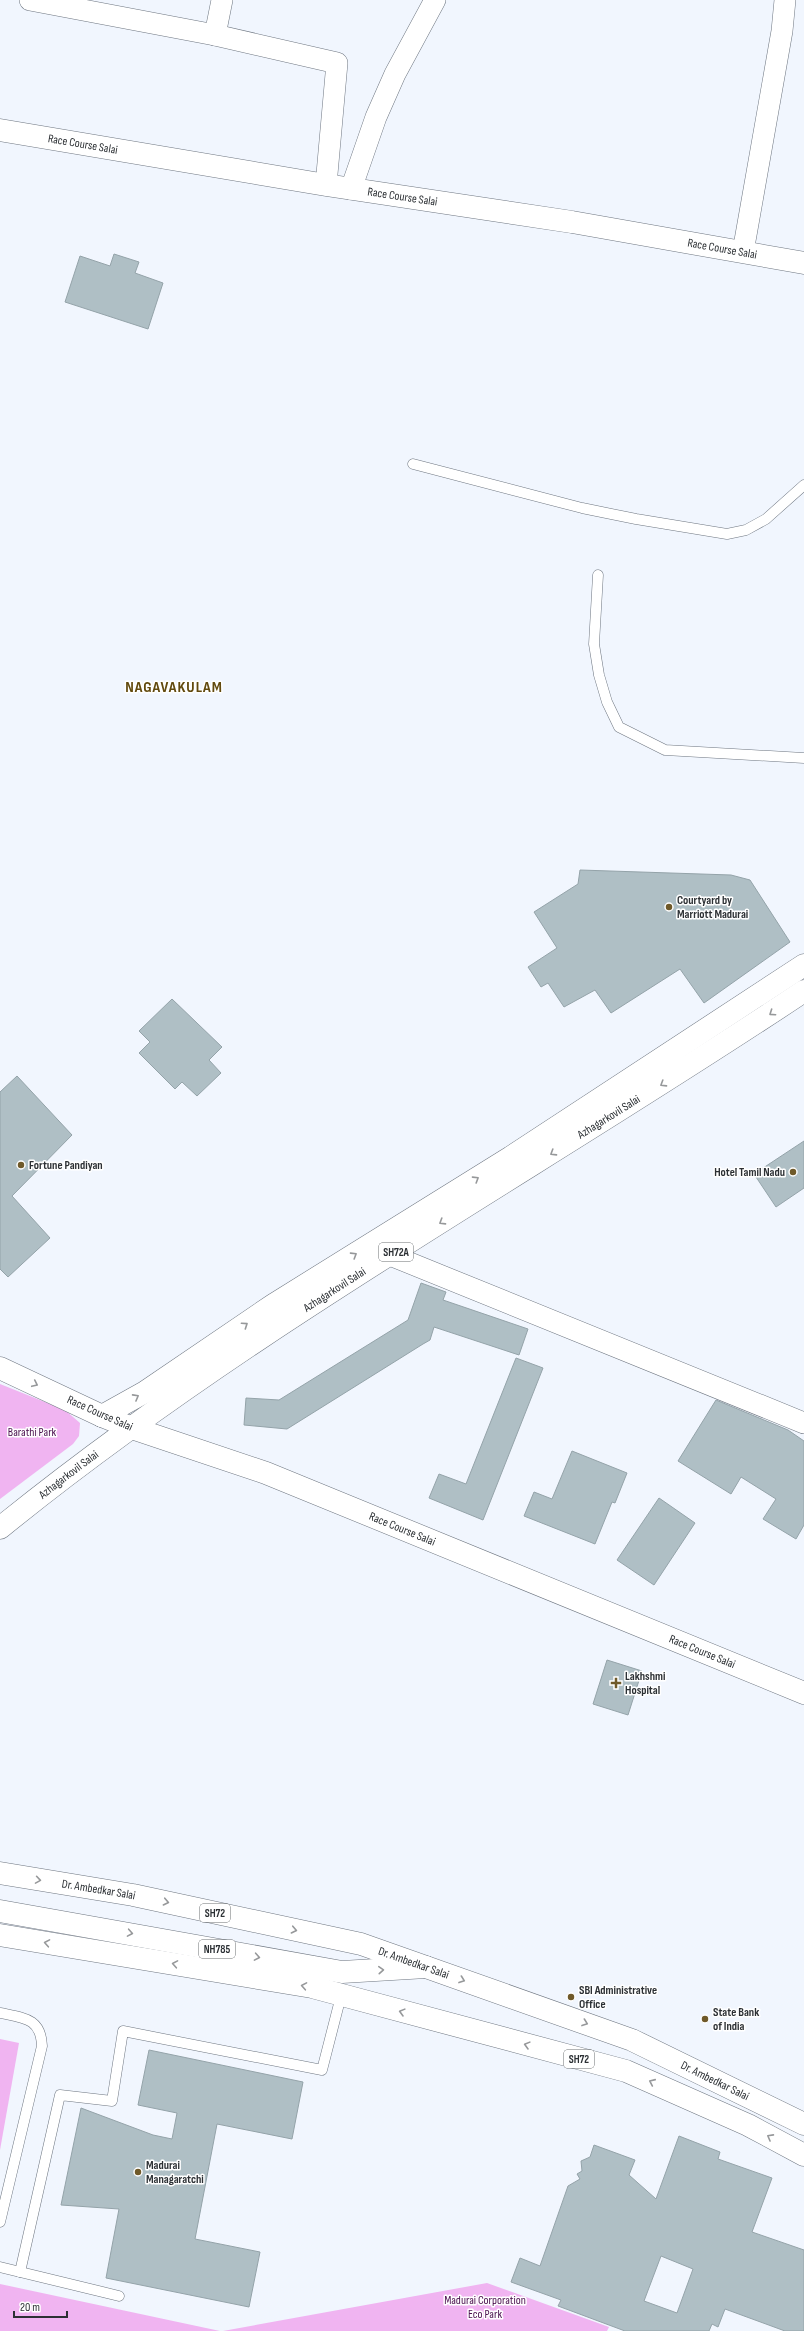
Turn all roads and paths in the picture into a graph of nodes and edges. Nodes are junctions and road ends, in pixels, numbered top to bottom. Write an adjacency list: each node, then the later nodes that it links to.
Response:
1 (30, 0): 5 (street)
2 (222, 0): 5 (street)
3 (435, 0): 8 (street)
4 (785, 0): 9 (street)
5 (215, 35): 7 (street)
6 (0, 130): 7 (main road, Race Course Salai)
7 (326, 185): 8 (main road, Race Course Salai)
8 (351, 189): 9 (main road, Race Course Salai)
9 (743, 252): 10 (main road, Race Course Salai)
10 (804, 263)
11 (413, 464): 12 (lane)
12 (804, 490)
13 (598, 575): 14 (lane)
14 (804, 758)
15 (804, 965): 19 (main road, Azhagarkovil Salai / SH72A, one-way to 15)
16 (804, 991): 17 (main road, Azhagarkovil Salai / SH72A, one-way to 17)
17 (390, 1255): 20 (street); 21 (main road, Azhagarkovil Salai / SH72A)
18 (0, 1368): 19 (main road, Race Course Salai, one-way to 19)
19 (102, 1416): 21 (main road, Race Course Salai); 22 (main road)
20 (804, 1423)
21 (132, 1428): 22 (main road, Azhagarkovil Salai / SH72A); 24 (main road, Race Course Salai)
22 (97, 1452): 23 (main road, Azhagarkovil Salai / SH72A)
23 (0, 1528)
24 (804, 1693)
25 (0, 1873): 28 (main road, Dr. Ambedkar Salai / SH72, one-way to 28)
26 (0, 1911): 28 (main road, NH785, one-way to 28)
27 (0, 1935): 29 (main road, SH72, one-way to 27)
28 (426, 1967): 31 (main road, Dr. Ambedkar Salai / SH72, one-way to 31)
29 (341, 1996): 32 (main road, SH72, one-way to 29); 35 (lane)
30 (0, 2013): 33 (lane)
31 (804, 2124)
32 (804, 2155)
33 (0, 2222)
34 (0, 2267): 35 (lane)
35 (20, 2272): 36 (lane)
36 (119, 2296)

